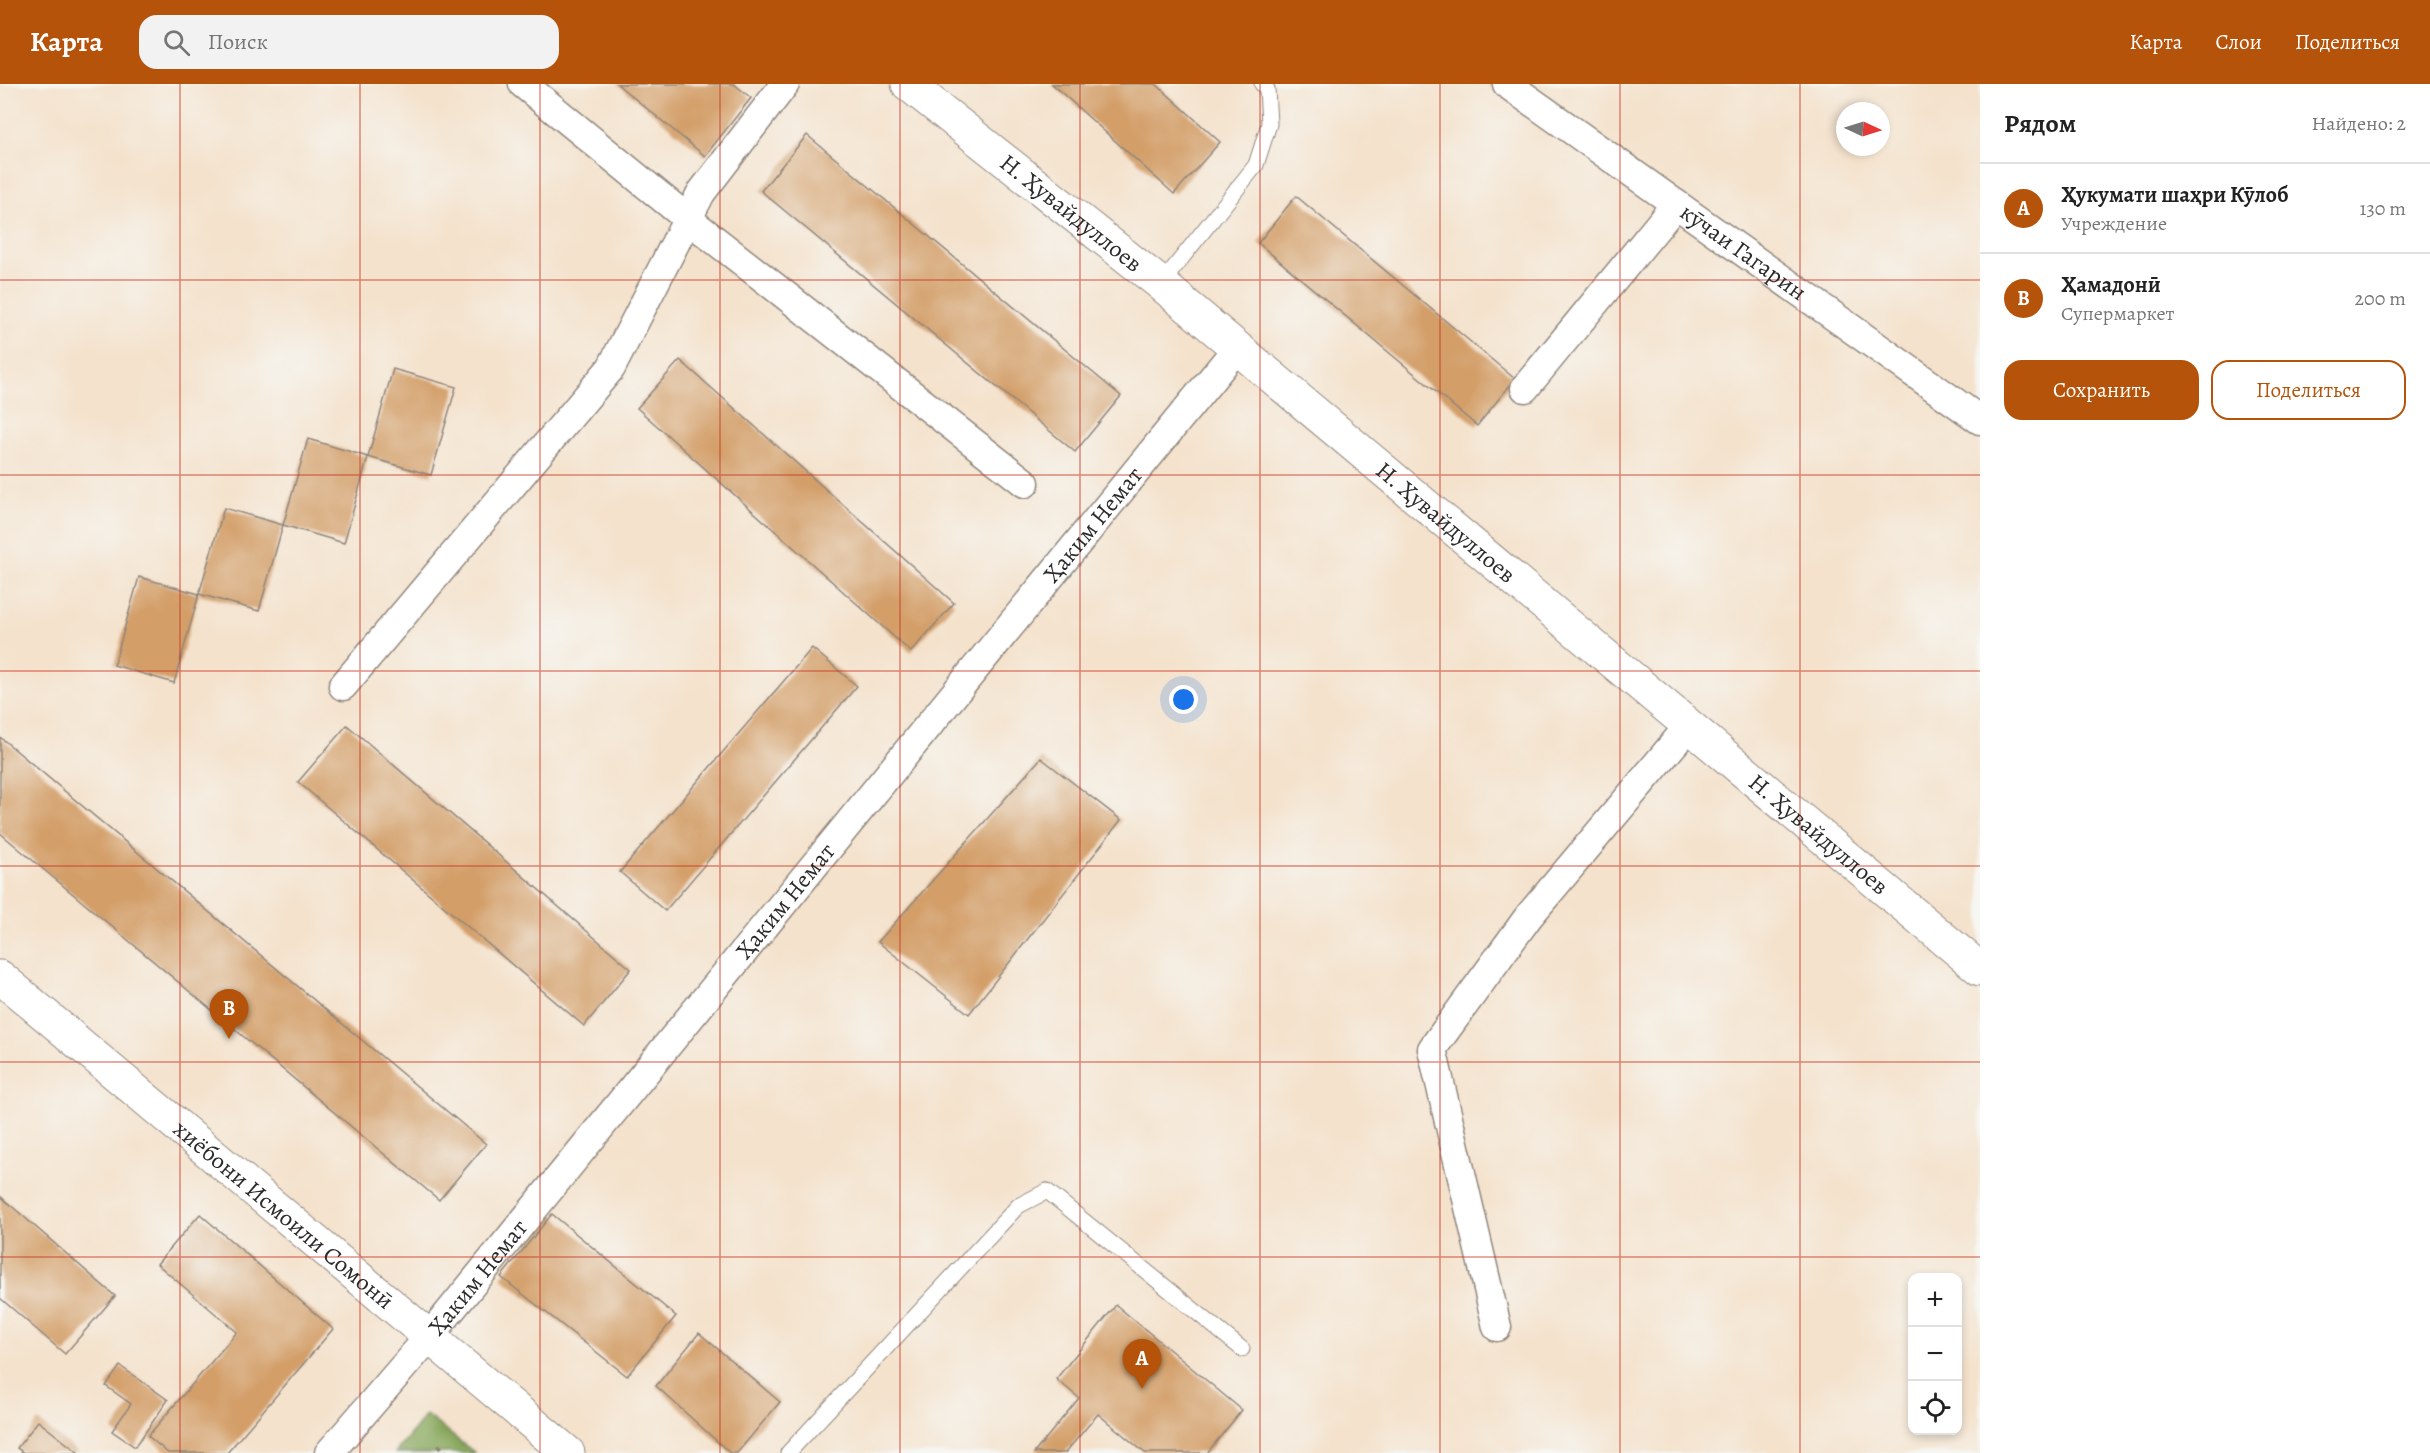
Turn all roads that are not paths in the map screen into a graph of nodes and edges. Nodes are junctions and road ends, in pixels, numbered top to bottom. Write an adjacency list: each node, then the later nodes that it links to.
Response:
1 (523, 84): 7 (street)
2 (785, 84): 7 (street)
3 (908, 84): 8 (street, Н. Ҳувайдуллоев)
4 (1262, 84): 8 (lane)
5 (1510, 85): 6 (street, кӯчаи Гагарин)
6 (1676, 204): 10 (street); 11 (street, кӯчаи Гагарин)
7 (688, 219): 12 (street); 13 (street)
8 (1161, 284): 9 (street, Н. Ҳувайдуллоев)
9 (1237, 348): 14 (street, Н. Ҳувайдуллоев); 18 (street, Ҳаким Немат)
10 (1525, 388)
11 (1980, 420)
12 (1025, 483)
13 (343, 686)
14 (1689, 726): 15 (street, Н. Ҳувайдуллоев); 17 (street)
15 (1980, 969)
16 (0, 977): 18 (street, хиёбони Исмоили Сомонӣ)
17 (1497, 1328)
18 (429, 1337): 20 (street, Ҳаким Немат); 21 (street, хиёбони Исмоили Сомонӣ)
19 (1242, 1349): 22 (lane)
20 (329, 1453)
21 (568, 1453)
22 (788, 1453)

